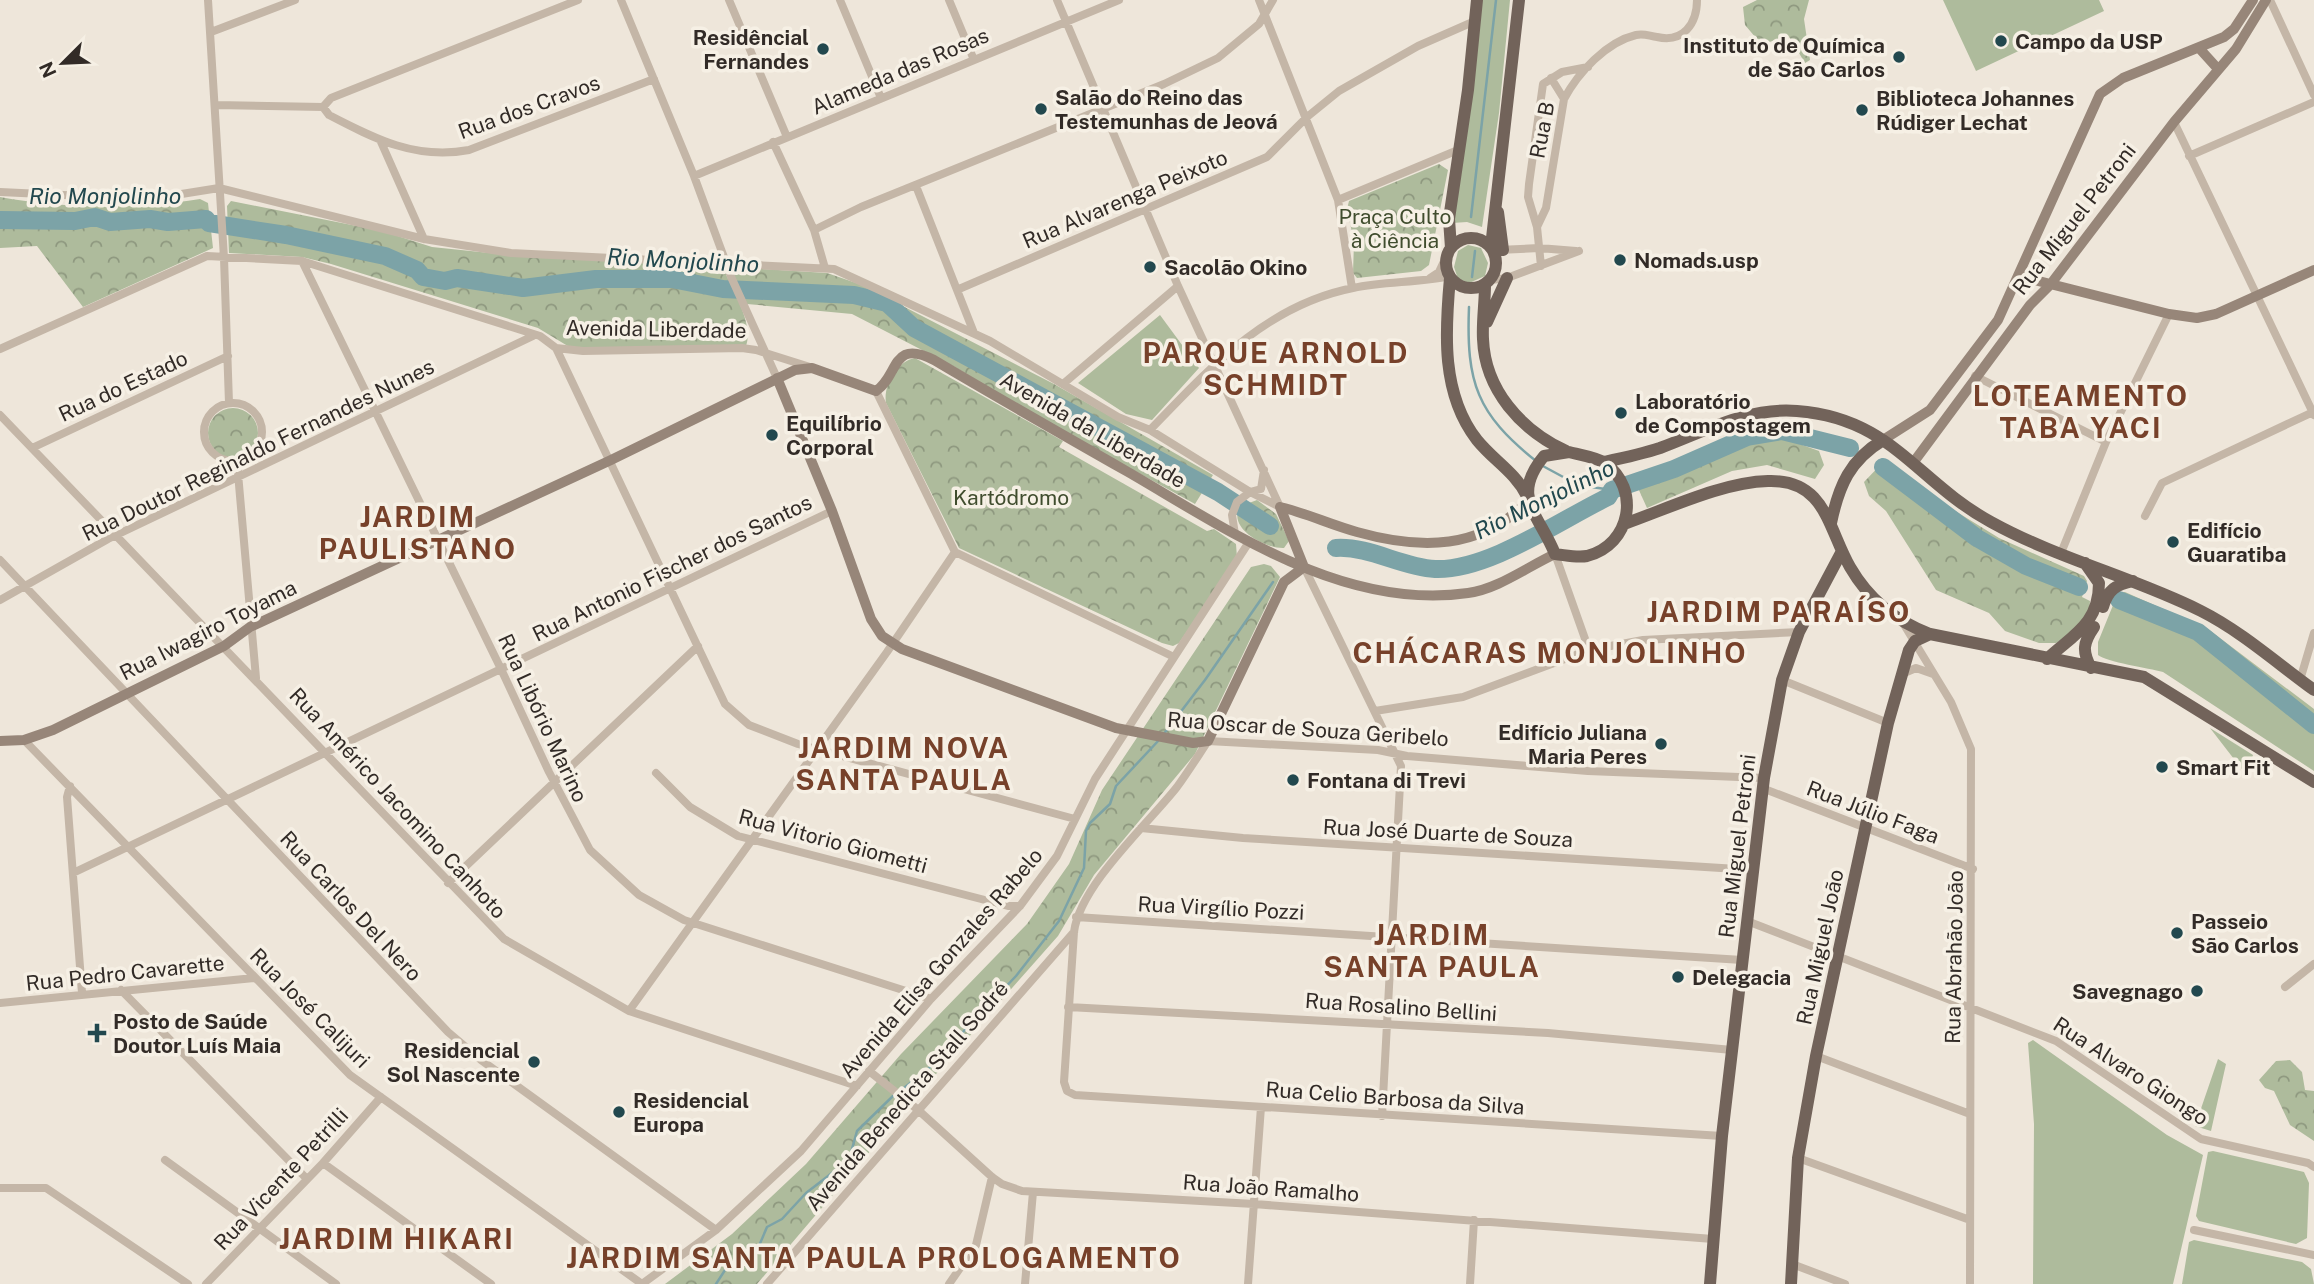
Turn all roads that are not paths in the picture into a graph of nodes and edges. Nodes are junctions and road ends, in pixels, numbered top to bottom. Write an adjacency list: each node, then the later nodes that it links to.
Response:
1 (208, 0): 20 (street)
2 (295, 0): 20 (street)
3 (578, 0): 32 (street)
4 (621, 0): 26 (street)
5 (729, 0): 36 (street)
6 (840, 0): 28 (street)
7 (949, 0): 22 (street)
8 (1057, 0): 18 (street)
9 (1119, 0): 18 (street, Alameda das Rosas)
10 (1259, 0): 17 (street)
11 (1273, 0): 17 (street)
12 (1477, 0): 19 (main road)
13 (1519, 0): 51 (main road)
14 (1697, 0): 23 (street, Rua B)
15 (2253, 0): 21 (street)
16 (2268, 0): 24 (street, Rua Miguel Petroni); 27 (street)
17 (1264, 11): 33 (street); 34 (street)
18 (1066, 21): 22 (street, Alameda das Rosas); 33 (street)
19 (1475, 21): 34 (street, Rua Alvarenga Peixoto); 39 (main road)
20 (211, 33): 31 (street)
21 (2199, 48): 24 (street); 59 (street)
22 (974, 60): 28 (street, Alameda das Rosas)
23 (1588, 67): 25 (street); 29 (street, Rua B)
24 (2218, 69): 35 (street, Rua Miguel Petroni)
25 (1551, 78): 29 (street); 47 (street)
26 (654, 79): 37 (street, Rua dos Cravos); 41 (street)
27 (2314, 95)
28 (881, 98): 36 (street, Alameda das Rosas)
29 (1563, 99): 47 (street, Rua B)
30 (2314, 102): 40 (street)
31 (216, 104): 32 (street); 43 (street)
32 (323, 107): 37 (street, Rua dos Cravos)
33 (1102, 109): 42 (street); 46 (street)
34 (1307, 117): 45 (street); 46 (street, Rua Alvarenga Peixoto)
35 (2174, 122): 40 (street); 64 (street, Rua Miguel Petroni)
36 (787, 137): 38 (street, Alameda das Rosas)
37 (381, 142): 49 (street)
38 (773, 142): 41 (street, Alameda das Rosas); 48 (street)
39 (1458, 149): 45 (street); 52 (main road)
40 (2189, 156): 69 (street)
41 (694, 176): 55 (street)
42 (916, 186): 48 (street); 67 (street)
43 (219, 188): 44 (street); 49 (street); 53 (street)
44 (0, 192)
45 (1339, 200): 66 (street)
46 (1144, 208): 65 (street); 67 (street, Rua Alvarenga Peixoto)
47 (1537, 228): 50 (street, Rua B)
48 (814, 230): 57 (street)
49 (424, 240): 55 (street)
50 (1539, 248): 51 (street); 56 (street, Rua B); 56 (street)
51 (1496, 249): 52 (main road); 63 (main road)
52 (1449, 251): 60 (main road); 62 (street)
53 (225, 258): 54 (street, Avenida Liberdade); 76 (street, Avenida Liberdade); 78 (street)
54 (302, 261): 74 (street, Avenida Liberdade); 86 (street, Rua Libório Marino)
55 (727, 264): 57 (street); 77 (street)
56 (1541, 266): 61 (street)
57 (825, 268): 73 (street)
58 (2314, 270): 69 (street)
59 (2019, 276): 64 (street); 68 (street)
60 (1450, 277): 62 (street); 63 (main road); 101 (main road)
61 (1507, 278): 63 (street); 72 (main road)
62 (1427, 279): 66 (street)
63 (1488, 283): 72 (main road)
64 (2050, 285): 70 (street, Rua Miguel Petroni); 71 (street)
65 (1178, 286): 79 (street); 83 (street)
66 (1352, 288): 79 (street)
67 (959, 289): 73 (street)
68 (2012, 295): 70 (street); 90 (street)
69 (2257, 297): 71 (street); 87 (street)
70 (2030, 305): 81 (street, Rua Miguel Petroni)
71 (2169, 314): 91 (street)
72 (1483, 329): 93 (main road)
73 (974, 334): 83 (street)
74 (533, 335): 75 (street, Avenida Liberdade); 86 (street, Rua Doutor Reginaldo Fernandes Nunes)
75 (556, 348): 77 (street, Avenida Liberdade); 94 (street)
76 (0, 349)
77 (764, 352): 80 (street, Avenida Liberdade); 82 (street)
78 (228, 356): 85 (street); 92 (street, Rua do Estado)
79 (1214, 363): 89 (street); 98 (street)
80 (812, 368): 82 (street, Rua Iwagiro Toyama); 84 (street, Avenida Liberdade)
81 (1975, 376): 91 (street); 97 (street, Rua Miguel Petroni)
82 (777, 378): 94 (street, Rua Iwagiro Toyama); 103 (street)
83 (1063, 384): 89 (street)
84 (876, 391): 107 (street, Avenida da Liberdade); 113 (street)
85 (229, 403): 95 (street); 95 (street)
86 (375, 413): 99 (street, Rua Doutor Reginaldo Fernandes Nunes); 109 (street, Rua Libório Marino)
87 (2313, 414): 104 (street)
88 (0, 415): 92 (street, Rua Américo Jacomino Canhoto)
89 (1150, 430): 100 (street)
90 (1883, 440): 96 (main road); 97 (main road); 105 (main road)
91 (2106, 442): 114 (street)
92 (32, 448): 108 (street, Rua Américo Jacomino Canhoto)
93 (1569, 452): 96 (main road); 101 (main road)
94 (611, 460): 109 (street, Rua Iwagiro Toyama); 120 (street)
95 (237, 461): 99 (street)
96 (1604, 462): 106 (main road)
97 (1913, 463): 114 (main road)
98 (1264, 470): 100 (street); 102 (street)
99 (239, 478): 108 (street, Rua Doutor Reginaldo Fernandes Nunes); 123 (street)
100 (1250, 492): 102 (street); 107 (street)
101 (1529, 500): 102 (street); 111 (main road)
102 (1280, 507): 117 (street)
103 (832, 511): 120 (street, Rua Antonio Fischer dos Santos); 128 (street)
104 (2145, 516)
105 (1832, 523): 106 (main road); 112 (main road)
106 (1624, 524): 111 (main road)
107 (1233, 531): 110 (street, Avenida da Liberdade)
108 (117, 535): 119 (street, Rua Doutor Reginaldo Fernandes Nunes); 129 (street, Rua Américo Jacomino Canhoto)
109 (438, 541): 123 (street, Rua Iwagiro Toyama); 135 (street, Rua Libório Marino)
110 (1249, 542): 117 (street, Avenida da Liberdade); 132 (street, Avenida Elisa Gonzales Rabelo)
111 (1553, 549): 117 (street, Avenida da Liberdade); 131 (street)
112 (1842, 551): 122 (main road); 124 (main road, Rua Miguel Petroni)
113 (955, 552): 128 (street); 132 (street)
114 (2060, 553): 116 (main road)
115 (0, 560): 119 (street, Rua Carlos Del Nero)
116 (2084, 562): 118 (main road); 133 (main road)
117 (1304, 567): 143 (street); 148 (street)
118 (2134, 580): 134 (main road); 140 (main road)
119 (25, 586): 121 (street, Rua Doutor Reginaldo Fernandes Nunes); 142 (street, Rua Carlos Del Nero)
120 (672, 588): 130 (street); 135 (street, Rua Antonio Fischer dos Santos)
121 (0, 600)
122 (1903, 623): 126 (main road); 127 (street, Rua Abrahão João)
123 (250, 627): 129 (street, Rua Iwagiro Toyama); 138 (street)
124 (1799, 632): 131 (street); 139 (main road, Rua Miguel Petroni)
125 (2314, 633): 140 (street)
126 (1930, 634): 127 (main road); 133 (main road)
127 (1914, 641): 136 (main road, Rua Miguel João); 137 (street, Rua Abrahão João)
128 (892, 644): 145 (street, Rua Oscar de Souza Geribelo); 149 (street)
129 (224, 646): 138 (street, Rua Américo Jacomino Canhoto); 142 (street, Rua Iwagiro Toyama)
130 (698, 646): 149 (street); 153 (street)
131 (1589, 650): 143 (street)
132 (1174, 657): 145 (street, Avenida Elisa Gonzales Rabelo)
133 (2047, 659): 134 (main road)
134 (2091, 668): 154 (main road)
135 (502, 669): 150 (street, Rua Antonio Fischer dos Santos); 153 (street, Rua Libório Marino)
136 (1902, 674): 137 (street); 144 (main road, Rua Miguel João)
137 (1933, 674): 164 (street, Rua Abrahão João)
138 (256, 678): 150 (street, Rua Américo Jacomino Canhoto)
139 (1782, 680): 144 (street); 155 (main road, Rua Miguel Petroni)
140 (2300, 680): 141 (main road)
141 (2314, 690)
142 (127, 694): 146 (street, Rua Iwagiro Toyama); 157 (street, Rua Carlos Del Nero)
143 (1374, 711): 151 (street)
144 (1888, 723): 160 (main road, Rua Miguel João)
145 (1128, 731): 148 (street, Rua Oscar de Souza Geribelo); 158 (street, Avenida Elisa Gonzales Rabelo)
146 (24, 740): 147 (street, Rua Iwagiro Toyama); 156 (street, Rua José Calijuri)
147 (0, 741)
148 (1208, 741): 151 (street, Rua Oscar de Souza Geribelo); 159 (street)
149 (817, 749): 158 (street); 161 (street)
150 (324, 750): 157 (street, Rua Antonio Fischer dos Santos); 167 (street, Rua Américo Jacomino Canhoto)
151 (1395, 751): 155 (street, Rua Oscar de Souza Geribelo); 162 (street)
152 (656, 774): 161 (street, Rua Vitorio Giometti)
153 (553, 782): 167 (street); 171 (street, Rua Libório Marino)
154 (2314, 782)
155 (1763, 783): 160 (street, Rua Júlio Faga); 165 (main road, Rua Miguel Petroni)
156 (71, 786): 163 (street, Rua José Calijuri); 166 (street)
157 (227, 798): 163 (street, Rua Antonio Fischer dos Santos); 209 (street, Rua Carlos Del Nero)
158 (1076, 819): 168 (street, Avenida Elisa Gonzales Rabelo)
159 (1141, 828): 162 (street, Rua José Duarte de Souza); 169 (street)
160 (1864, 829): 164 (street, Rua Júlio Faga); 174 (main road, Rua Miguel João)
161 (752, 839): 168 (street, Rua Vitorio Giometti); 171 (street)
162 (1397, 847): 165 (street, Rua José Duarte de Souza); 173 (street)
163 (128, 848): 166 (street, Rua Antonio Fischer dos Santos); 177 (street, Rua José Calijuri)
164 (1973, 869): 184 (street, Rua Abrahão João)
165 (1753, 870): 170 (main road, Rua Miguel Petroni)
166 (73, 873): 180 (street)
167 (448, 883): 185 (street, Rua Américo Jacomino Canhoto)
168 (1020, 906): 181 (street, Avenida Elisa Gonzales Rabelo)
169 (1076, 917): 172 (street); 173 (street, Rua Virgílio Pozzi)
170 (1747, 921): 174 (street, Rua Alvaro Giongo); 175 (main road, Rua Miguel Petroni)
171 (693, 923): 181 (street, Rua Libório Marino); 185 (street)
172 (1074, 932): 183 (street); 193 (street, Avenida Benedicta Stall Sodré)
173 (1393, 936): 175 (street, Rua Virgílio Pozzi); 186 (street)
174 (1837, 957): 184 (street, Rua Alvaro Giongo); 188 (main road, Rua Miguel João)
175 (1742, 960): 187 (main road, Rua Miguel Petroni)
176 (2314, 964): 178 (street)
177 (254, 978): 179 (street, Rua Pedro Cavarette); 191 (street, Rua José Calijuri)
178 (2285, 987)
179 (121, 990): 180 (street, Rua Pedro Cavarette); 202 (street)
180 (82, 993): 182 (street, Rua Pedro Cavarette)
181 (931, 999): 189 (street, Avenida Elisa Gonzales Rabelo)
182 (0, 1003)
183 (1068, 1007): 186 (street, Rua Rosalino Bellini); 192 (street, Rua Celio Barbosa da Silva)
184 (1972, 1009): 194 (street, Rua Abrahão João); 200 (street, Rua Alvaro Giongo)
185 (629, 1011): 190 (street, Rua Américo Jacomino Canhoto)
186 (1385, 1024): 187 (street, Rua Rosalino Bellini); 195 (street)
187 (1732, 1050): 196 (main road, Rua Miguel Petroni)
188 (1816, 1056): 194 (street); 197 (main road, Rua Miguel João)
189 (869, 1071): 190 (street, Avenida Elisa Gonzales Rabelo); 193 (street, Rua João Ramalho)
190 (857, 1086): 209 (street, Avenida Elisa Gonzales Rabelo)
191 (381, 1097): 199 (street, Rua Vicente Petrilli); 218 (street, Rua José Calijuri)
192 (1261, 1107): 195 (street, Rua Celio Barbosa da Silva); 205 (street)
193 (917, 1109): 201 (street, Rua João Ramalho); 219 (street, Avenida Benedicta Stall Sodré)
194 (1970, 1114): 207 (street, Rua Abrahão João)
195 (1382, 1116): 196 (street, Rua Celio Barbosa da Silva)
196 (1722, 1136): 211 (main road, Rua Miguel Petroni)
197 (1798, 1158): 207 (street); 213 (main road, Rua Miguel João)
198 (165, 1160): 208 (street)
199 (323, 1163): 202 (street, Rua Vicente Petrilli); 217 (street)
200 (2314, 1167)
201 (992, 1177): 204 (street, Rua João Ramalho); 220 (street)
202 (306, 1178): 208 (street, Rua Vicente Petrilli)
203 (0, 1188): 214 (street)
204 (1033, 1192): 205 (street, Rua João Ramalho); 221 (street)
205 (1254, 1204): 206 (street, Rua João Ramalho); 222 (street)
206 (1474, 1220): 211 (street, Rua João Ramalho); 223 (street)
207 (1970, 1220): 227 (street, Rua Abrahão João)
208 (260, 1229): 215 (street, Rua Vicente Petrilli); 216 (street)
209 (716, 1230): 218 (street, Avenida Elisa Gonzales Rabelo)
210 (2194, 1230): 212 (street)
211 (1713, 1238): 224 (main road, Rua Miguel Petroni)
212 (2314, 1255)
213 (1792, 1264): 225 (main road, Rua Miguel João); 226 (street)
214 (188, 1284)
215 (206, 1284)
216 (336, 1284)
217 (491, 1284)
218 (642, 1284)
219 (767, 1284)
220 (949, 1284)
221 (1025, 1284)
222 (1248, 1284)
223 (1470, 1284)
224 (1710, 1284)
225 (1791, 1284)
226 (1844, 1284)
227 (1970, 1284)

